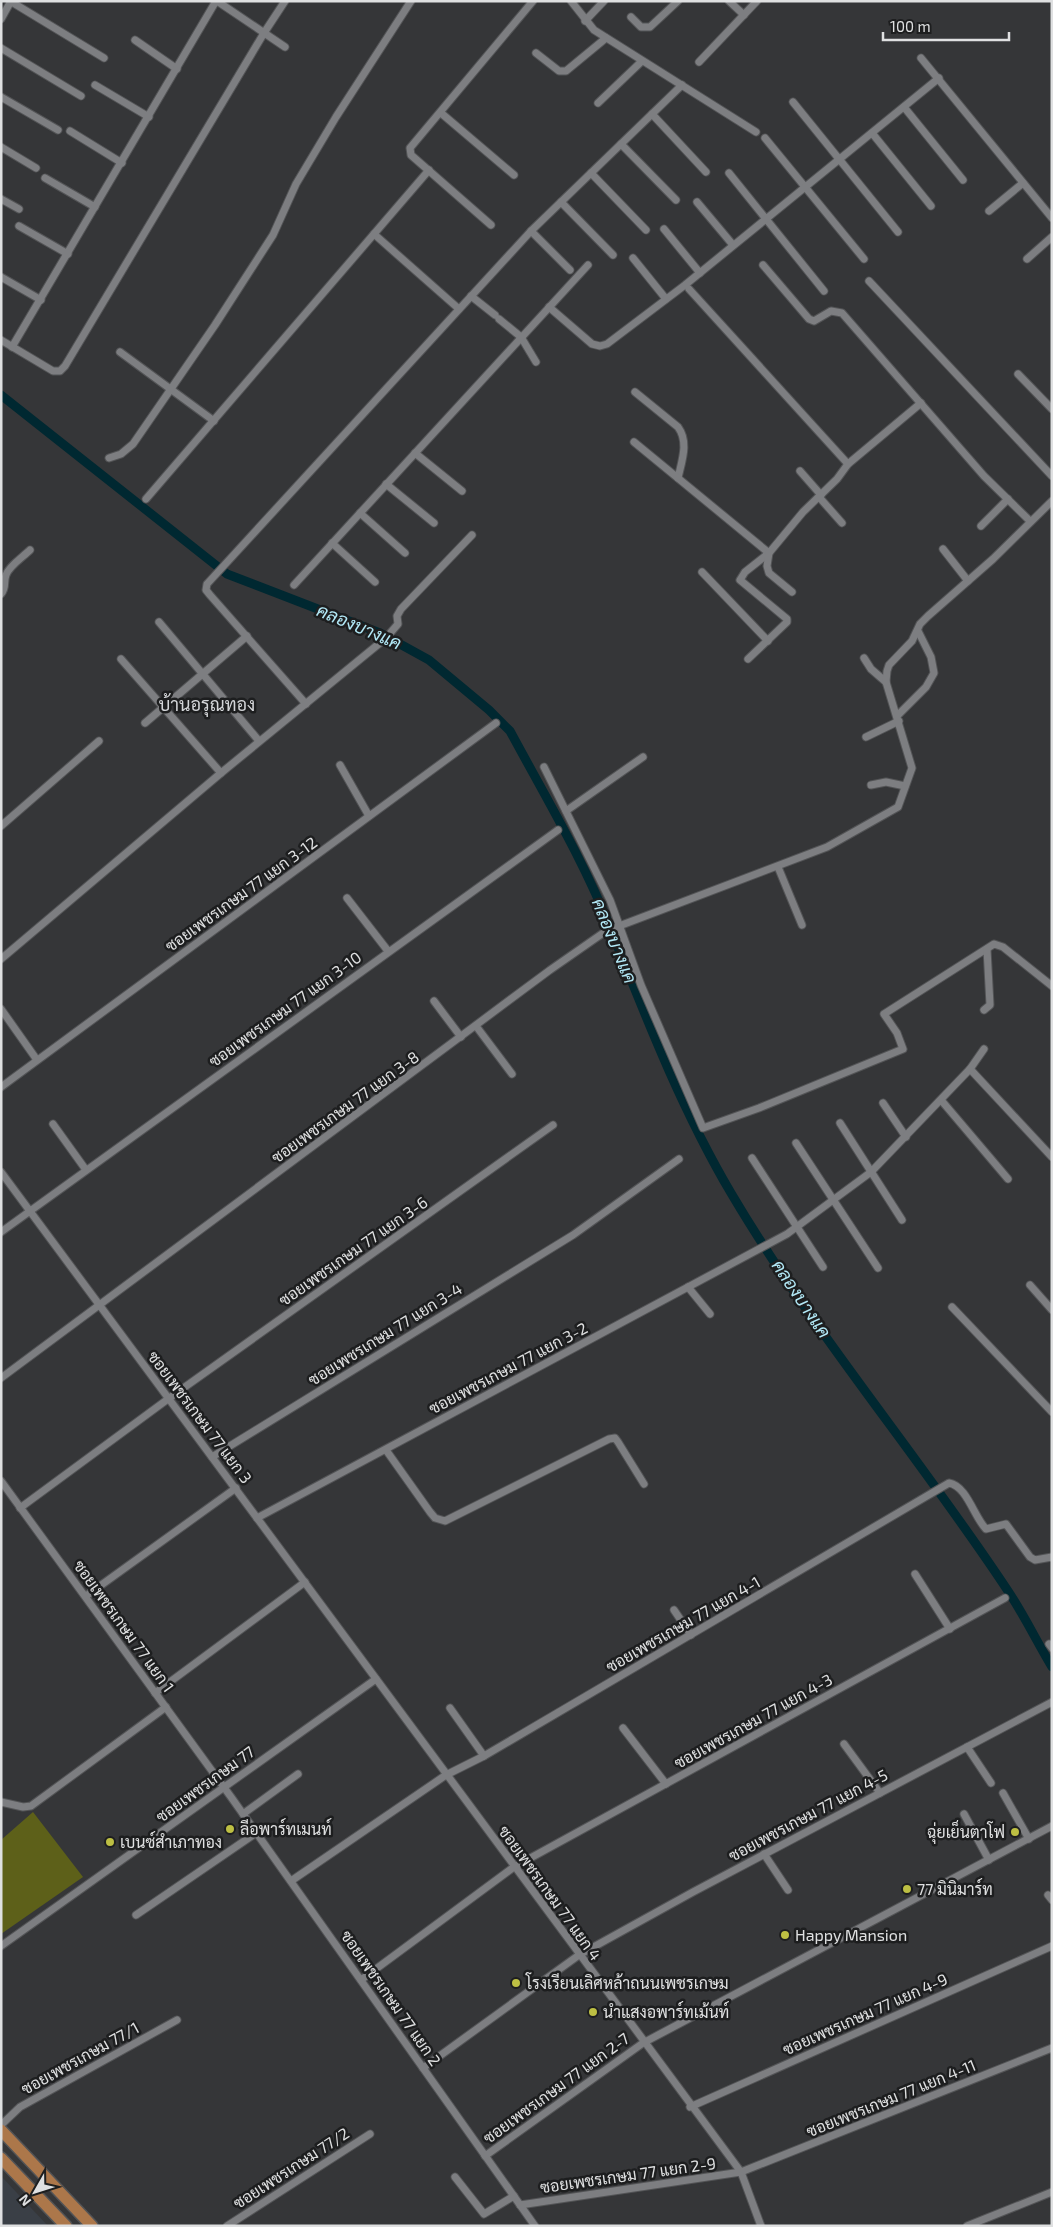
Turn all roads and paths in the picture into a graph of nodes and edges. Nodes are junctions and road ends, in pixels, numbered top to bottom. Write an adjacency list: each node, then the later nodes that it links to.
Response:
1 (11, 1): 13 (street); 21 (street)
2 (216, 1): 15 (street); 25 (street)
3 (285, 1): 15 (street)
4 (411, 1): 99 (street)
5 (533, 1): 34 (street)
6 (571, 1): 14 (street)
7 (604, 1): 14 (street)
8 (678, 1): 12 (street)
9 (729, 1): 11 (street)
10 (757, 1): 11 (street)
11 (744, 15): 24 (street)
12 (631, 17)
13 (1, 19)
14 (585, 21): 16 (street)
15 (264, 33): 18 (street); 95 (street)
16 (606, 38): 20 (street); 23 (street)
17 (135, 40): 25 (street)
18 (285, 47)
19 (1, 48): 29 (street)
20 (536, 53)
21 (104, 58)
22 (921, 58): 26 (street)
23 (642, 61): 28 (street); 32 (street)
24 (699, 62)
25 (177, 69): 36 (street)
26 (939, 78): 33 (street); 54 (street)
27 (95, 85): 36 (street)
28 (682, 85): 35 (street); 39 (street)
29 (82, 96)
30 (1, 97): 37 (street)
31 (793, 102): 44 (street)
32 (598, 103)
33 (904, 107): 40 (street); 53 (street)
34 (441, 113): 47 (street); 51 (street)
35 (652, 114): 42 (street); 48 (street)
36 (149, 117): 45 (street)
37 (58, 130)
38 (70, 131): 45 (street)
39 (756, 132)
40 (872, 133): 44 (street); 60 (street)
41 (765, 138): 55 (street)
42 (621, 144): 49 (street); 57 (street)
43 (1, 147): 46 (street)
44 (840, 159): 55 (street); 71 (street)
45 (122, 162): 61 (street)
46 (36, 168)
47 (429, 170): 67 (street); 72 (street)
48 (706, 172)
49 (592, 173): 58 (street); 69 (street)
50 (729, 173): 65 (street)
51 (514, 175)
52 (45, 178): 61 (street)
53 (963, 180)
54 (1023, 183): 63 (street); 64 (street)
55 (805, 187): 65 (street); 78 (street)
56 (1, 198): 62 (street)
57 (676, 200)
58 (561, 202): 70 (street); 76 (street)
59 (697, 202): 74 (street)
60 (931, 206)
61 (96, 207): 75 (street)
62 (19, 209)
63 (989, 211)
64 (1052, 218)
65 (766, 219): 74 (street); 87 (street)
66 (19, 226): 75 (street)
67 (491, 226)
68 (664, 229): 83 (street)
69 (646, 230)
70 (532, 231): 82 (street); 88 (street)
71 (898, 232)
72 (374, 234): 92 (street); 103 (street)
73 (1052, 237): 79 (street)
74 (733, 245): 83 (street)
75 (68, 254): 90 (street)
76 (613, 255)
77 (633, 258): 89 (street)
78 (864, 259)
79 (1027, 259)
80 (588, 265): 91 (street)
81 (763, 265): 101 (street)
82 (570, 270)
83 (700, 272): 89 (street)
84 (1, 277): 90 (street)
85 (869, 281): 109 (street)
86 (689, 288): 107 (street)
87 (824, 291)
88 (471, 296): 92 (street); 93 (street)
89 (666, 299): 91 (street)
90 (40, 300): 95 (street)
91 (549, 306): 93 (street)
92 (459, 309): 136 (street)
93 (521, 337): 97 (street); 105 (street)
94 (1, 340): 95 (street)
95 (12, 347)
96 (120, 352): 99 (street)
97 (536, 362)
98 (1018, 374): 102 (street)
99 (170, 390): 103 (street); 106 (street)
100 (635, 392): 110 (street)
101 (922, 403): 107 (street); 115 (street)
102 (1052, 409)
103 (214, 421): 114 (street)
104 (634, 442): 110 (street)
105 (415, 452): 111 (street); 112 (street)
106 (109, 458)
107 (848, 464): 113 (street)
108 (800, 471): 113 (street)
109 (1052, 476)
110 (678, 478): 127 (street)
111 (386, 484): 117 (street); 120 (street)
112 (462, 491)
113 (820, 496): 119 (street); 127 (street)
114 (146, 499)
115 (1008, 499): 118 (street); 121 (street)
116 (1052, 501): 118 (street)
117 (360, 512): 123 (street); 126 (street)
118 (1030, 521): 130 (street)
119 (842, 522)
120 (434, 523)
121 (980, 526)
122 (472, 535): 143 (street)
123 (332, 543): 129 (street); 131 (street)
124 (943, 549): 130 (street)
125 (30, 550): 133 (street)
126 (405, 553)
127 (769, 553): 132 (street); 137 (street)
128 (702, 572): 137 (street)
129 (375, 582)
130 (968, 582): 135 (street)
131 (294, 585)
132 (792, 592)
133 (1, 594)
134 (159, 622): 141 (street)
135 (918, 631): 142 (street); 145 (street)
136 (247, 636): 141 (street); 143 (street)
137 (768, 641): 140 (street)
138 (864, 658): 142 (street)
139 (121, 659): 144 (street)
140 (748, 659)
141 (202, 674): 144 (street); 150 (street)
142 (886, 682): 145 (street, ซอยเพชรเกษม 77 แยก 3-8)
143 (306, 704): 150 (street)
144 (164, 708): 146 (street); 154 (street)
145 (898, 719): 148 (street); 156 (street, ซอยเพชรเกษม 77 แยก 3-8)
146 (146, 723)
147 (496, 723): 158 (street, ซอยเพชรเกษม 77 แยก 3-12)
148 (866, 737)
149 (99, 741): 159 (street)
150 (259, 741): 154 (street)
151 (643, 757): 157 (street)
152 (340, 765): 158 (street)
153 (544, 766): 157 (street)
154 (221, 773): 167 (street)
155 (870, 785): 156 (street)
156 (905, 786): 161 (street, ซอยเพชรเกษม 77 แยก 3-8)
157 (566, 810): 164 (street)
158 (368, 816): 175 (street, ซอยเพชรเกษม 77 แยก 3-12)
159 (1, 826)
160 (558, 830): 166 (street, ซอยเพชรเกษม 77 แยก 3-10)
161 (778, 867): 163 (street); 164 (street, ซอยเพชรเกษม 77 แยก 3-8)
162 (346, 898): 166 (street)
163 (802, 925)
164 (620, 926): 165 (street); 172 (street, ซอยเพชรเกษม 77 แยก 3-8)
165 (987, 948): 168 (street); 171 (street)
166 (388, 951): 189 (street, ซอยเพชรเกษม 77 แยก 3-10)
167 (1, 959)
168 (1052, 986)
169 (434, 1001): 173 (street)
170 (1, 1009): 175 (street)
171 (984, 1010)
172 (476, 1026): 173 (street, ซอยเพชรเกษม 77 แยก 3-8); 177 (street)
173 (462, 1037): 202 (street, ซอยเพชรเกษม 77 แยก 3-8)
174 (984, 1049): 176 (street, ซอยเพชรเกษม 77 แยก 3-2)
175 (37, 1060): 178 (street, ซอยเพชรเกษม 77 แยก 3-12)
176 (970, 1069): 179 (street, ซอยเพชรเกษม 77 แยก 3-2); 186 (street)
177 (512, 1074)
178 (1, 1087)
179 (941, 1100): 184 (street, ซอยเพชรเกษม 77 แยก 3-2); 192 (street)
180 (883, 1103): 184 (street)
181 (53, 1124): 189 (street)
182 (840, 1124): 191 (street)
183 (553, 1125): 207 (street, ซอยเพชรเกษม 77 แยก 3-6)
184 (906, 1138): 191 (street, ซอยเพชรเกษม 77 แยก 3-2)
185 (796, 1143): 193 (street)
186 (1052, 1157)
187 (752, 1158): 196 (street)
188 (679, 1159): 210 (street, ซอยเพชรเกษม 77 แยก 3-4)
189 (86, 1170): 194 (street, ซอยเพชรเกษม 77 แยก 3-10)
190 (1, 1172): 194 (street, ซอยเพชรเกษม 77 แยก 3)
191 (871, 1172): 193 (street, ซอยเพชรเกษม 77 แยก 3-2); 195 (street)
192 (1008, 1179)
193 (834, 1201): 196 (street, ซอยเพชรเกษม 77 แยก 3-2); 199 (street)
194 (30, 1211): 197 (street, ซอยเพชรเกษม 77 แยก 3-10); 202 (street, ซอยเพชรเกษม 77 แยก 3)
195 (902, 1220)
196 (797, 1227): 198 (street); 201 (street, ซอยเพชรเกษม 77 แยก 3-2)
197 (1, 1232)
198 (823, 1267)
199 (878, 1268)
200 (1030, 1286): 204 (street)
201 (688, 1287): 205 (street); 209 (street, ซอยเพชรเกษม 77 แยก 3-2)
202 (100, 1305): 206 (street, ซอยเพชรเกษม 77 แยก 3-8); 207 (street, ซอยเพชรเกษม 77 แยก 3)
203 (952, 1307): 208 (street)
204 (1052, 1310)
205 (710, 1314)
206 (1, 1378)
207 (168, 1398): 210 (street, ซอยเพชรเกษม 77 แยก 3); 214 (street, ซอยเพชรเกษม 77 แยก 3-6)
208 (1052, 1412)
209 (386, 1450): 212 (street); 215 (street, ซอยเพชรเกษม 77 แยก 3-2)
210 (212, 1457): 213 (street, ซอยเพชรเกษม 77 แยก 3)
211 (1, 1481): 214 (street, ซอยเพชรเกษม 77 แยก 1)
212 (644, 1484)
213 (236, 1488): 215 (street, ซอยเพชรเกษม 77 แยก 3); 219 (street)
214 (20, 1508): 219 (street, ซอยเพชรเกษม 77 แยก 1)
215 (257, 1518): 218 (street, ซอยเพชรเกษม 77 แยก 3)
216 (1052, 1557): 223 (street, ซอยเพชรเกษม 77 แยก 4-1)
217 (915, 1574): 222 (street)
218 (304, 1582): 224 (street, ซอยเพชรเกษม 77 แยก 3); 225 (street)
219 (86, 1596): 225 (street, ซอยเพชรเกษม 77 แยก 1)
220 (1005, 1598): 222 (street, ซอยเพชรเกษม 77 แยก 4-3)
221 (674, 1610): 223 (street)
222 (950, 1628): 236 (street, ซอยเพชรเกษม 77 แยก 4-3)
223 (691, 1635): 232 (street, ซอยเพชรเกษม 77 แยก 4-1)
224 (376, 1679): 234 (street, ซอยเพชรเกษม 77 แยก 4); 237 (street, ซอยเพชรเกษม 77)
225 (155, 1693): 227 (street, ซอยเพชรเกษม 77 แยก 1)
226 (1052, 1702): 231 (street, ซอยเพชรเกษม 77 แยก 4-5)
227 (166, 1707): 237 (street, ซอยเพชรเกษม 77 แยก 1); 240 (street)
228 (450, 1708): 232 (street)
229 (623, 1728): 236 (street)
230 (844, 1744): 238 (street)
231 (967, 1746): 235 (street); 238 (street, ซอยเพชรเกษม 77 แยก 4-5)
232 (484, 1756): 234 (street, ซอยเพชรเกษม 77 แยก 4-1)
233 (298, 1774): 241 (street)
234 (446, 1775): 248 (street, ซอยเพชรเกษม 77 แยก 4); 249 (street, ซอยเพชรเกษม 77 แยก 4-1)
235 (991, 1783)
236 (666, 1784): 248 (street, ซอยเพชรเกษม 77 แยก 4-3)
237 (224, 1787): 241 (street, ซอยเพชรเกษม 77 แยก 2); 252 (street, ซอยเพชรเกษม 77)
238 (880, 1793): 246 (street, ซอยเพชรเกษม 77 แยก 4-5)
239 (1003, 1793): 245 (street)
240 (1, 1802)
241 (243, 1814): 244 (street, ซอยเพชรเกษม 77 แยก 2)
242 (964, 1814): 247 (street)
243 (1052, 1826): 245 (street, ซอยเพชรเกษม 77 แยก 2-7)
244 (256, 1833): 249 (street, ซอยเพชรเกษม 77 แยก 2); 251 (street)
245 (1029, 1839): 247 (street, ซอยเพชรเกษม 77 แยก 2-7)
246 (764, 1854): 250 (street); 254 (street, ซอยเพชรเกษม 77 แยก 4-5)
247 (990, 1860): 257 (street, ซอยเพชรเกษม 77 แยก 2-7)
248 (514, 1867): 254 (street, ซอยเพชรเกษม 77 แยก 4); 255 (street, ซอยเพชรเกษม 77 แยก 4-3)
249 (291, 1881): 255 (street, ซอยเพชรเกษม 77 แยก 2)
250 (788, 1890)
251 (136, 1915)
252 (1, 1946)
253 (1052, 1946): 260 (street, ซอยเพชรเกษม 77 แยก 4-9)
254 (579, 1955): 257 (street, ซอยเพชรเกษม 77 แยก 4); 259 (street, ซอยเพชรเกษม 77 แยก 4-5)
255 (360, 1980): 259 (street, ซอยเพชรเกษม 77 แยก 2)
256 (176, 2020): 261 (street, ซอยเพชรเกษม 77/1)
257 (643, 2043): 260 (street, ซอยเพชรเกษม 77 แยก 4); 264 (street, ซอยเพชรเกษม 77 แยก 2-7)
258 (1052, 2048): 266 (street, ซอยเพชรเกษม 77 แยก 4-11)
259 (423, 2068): 264 (street, ซอยเพชรเกษม 77 แยก 2)
260 (690, 2106): 266 (street, ซอยเพชรเกษม 77 แยก 4)
261 (1, 2125)
262 (1, 2130): 272 (main road)
263 (370, 2134): 273 (street, ซอยเพชรเกษม 77/2)
264 (485, 2156): 269 (street, ซอยเพชรเกษม 77 แยก 2)
265 (1, 2158): 271 (main road)
266 (741, 2172): 270 (street, ซอยเพชรเกษม 77 แยก 2-9); 275 (street, ซอยเพชรเกษม 77 แยก 4)
267 (455, 2177): 269 (street)
268 (1052, 2192): 276 (street)
269 (514, 2196): 270 (street, ซอยเพชรเกษม 77 แยก 2)
270 (520, 2205): 274 (street, ซอยเพชรเกษม 77 แยก 2)
271 (66, 2226)
272 (92, 2226)
273 (227, 2226)
274 (535, 2226)
275 (761, 2226)
276 (966, 2226)

